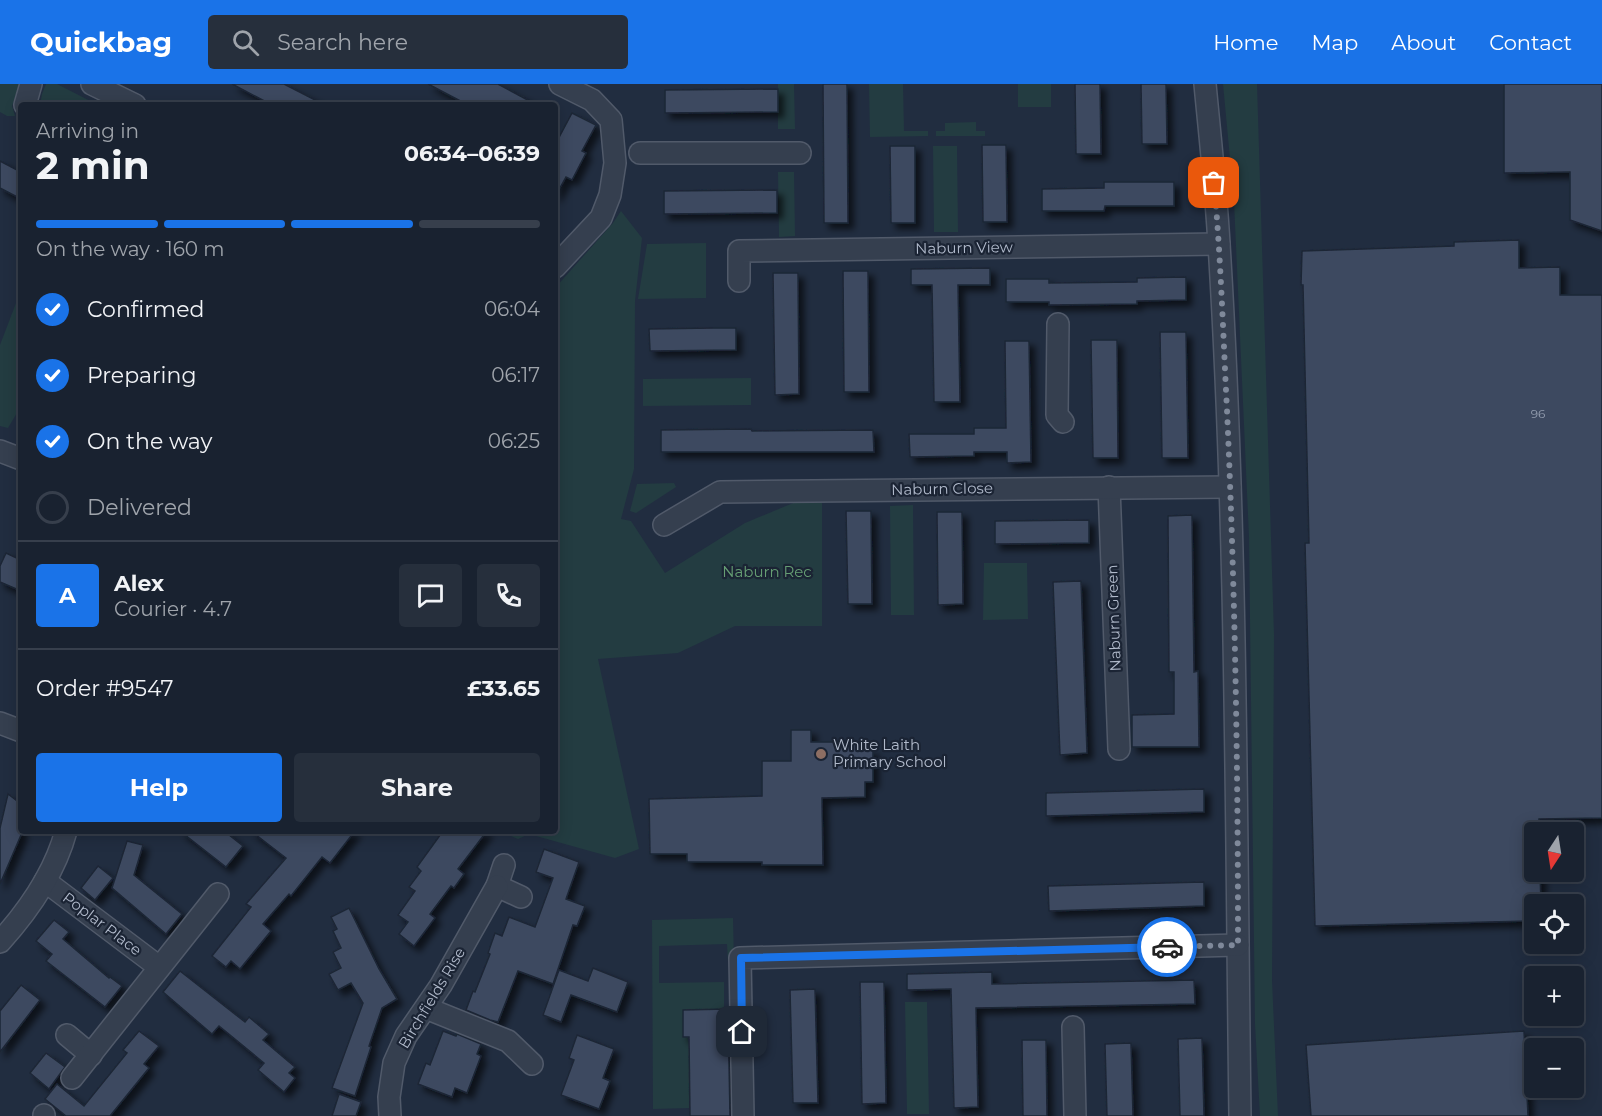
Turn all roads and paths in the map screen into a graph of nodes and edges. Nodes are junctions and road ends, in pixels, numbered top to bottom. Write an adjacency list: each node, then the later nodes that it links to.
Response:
1 (31, 84): 6 (street)
2 (92, 84): 5 (street)
3 (561, 84): 10 (street)
4 (1205, 84): 9 (street)
5 (126, 95)
6 (26, 102)
7 (640, 153): 8 (street)
8 (800, 153)
9 (1220, 244): 11 (street, Naburn View); 15 (street)
10 (558, 264)
11 (739, 281)
12 (1058, 324): 13 (street)
13 (1063, 422)
14 (1109, 487): 15 (street, Naburn Close); 16 (street, Naburn Close); 19 (street, Naburn Green)
15 (1230, 487): 27 (street)
16 (664, 525)
17 (0, 723): 18 (street)
18 (18, 730)
19 (1119, 749)
20 (65, 834): 22 (street)
21 (504, 865): 23 (street, Birchfields Rise)
22 (45, 881): 26 (street); 28 (street, Poplar Place)
23 (497, 886): 25 (street); 29 (street, Birchfields Rise)
24 (218, 894): 28 (street)
25 (521, 897)
26 (0, 942)
27 (1238, 945): 36 (street); 38 (street)
28 (159, 967): 32 (street)
29 (426, 1008): 33 (street); 35 (street, Birchfields Rise)
30 (1073, 1027): 37 (street)
31 (67, 1035): 32 (street)
32 (91, 1055): 34 (street)
33 (532, 1064)
34 (72, 1078)
35 (390, 1116)
36 (742, 1116)
37 (1075, 1116)
38 (1240, 1116)

